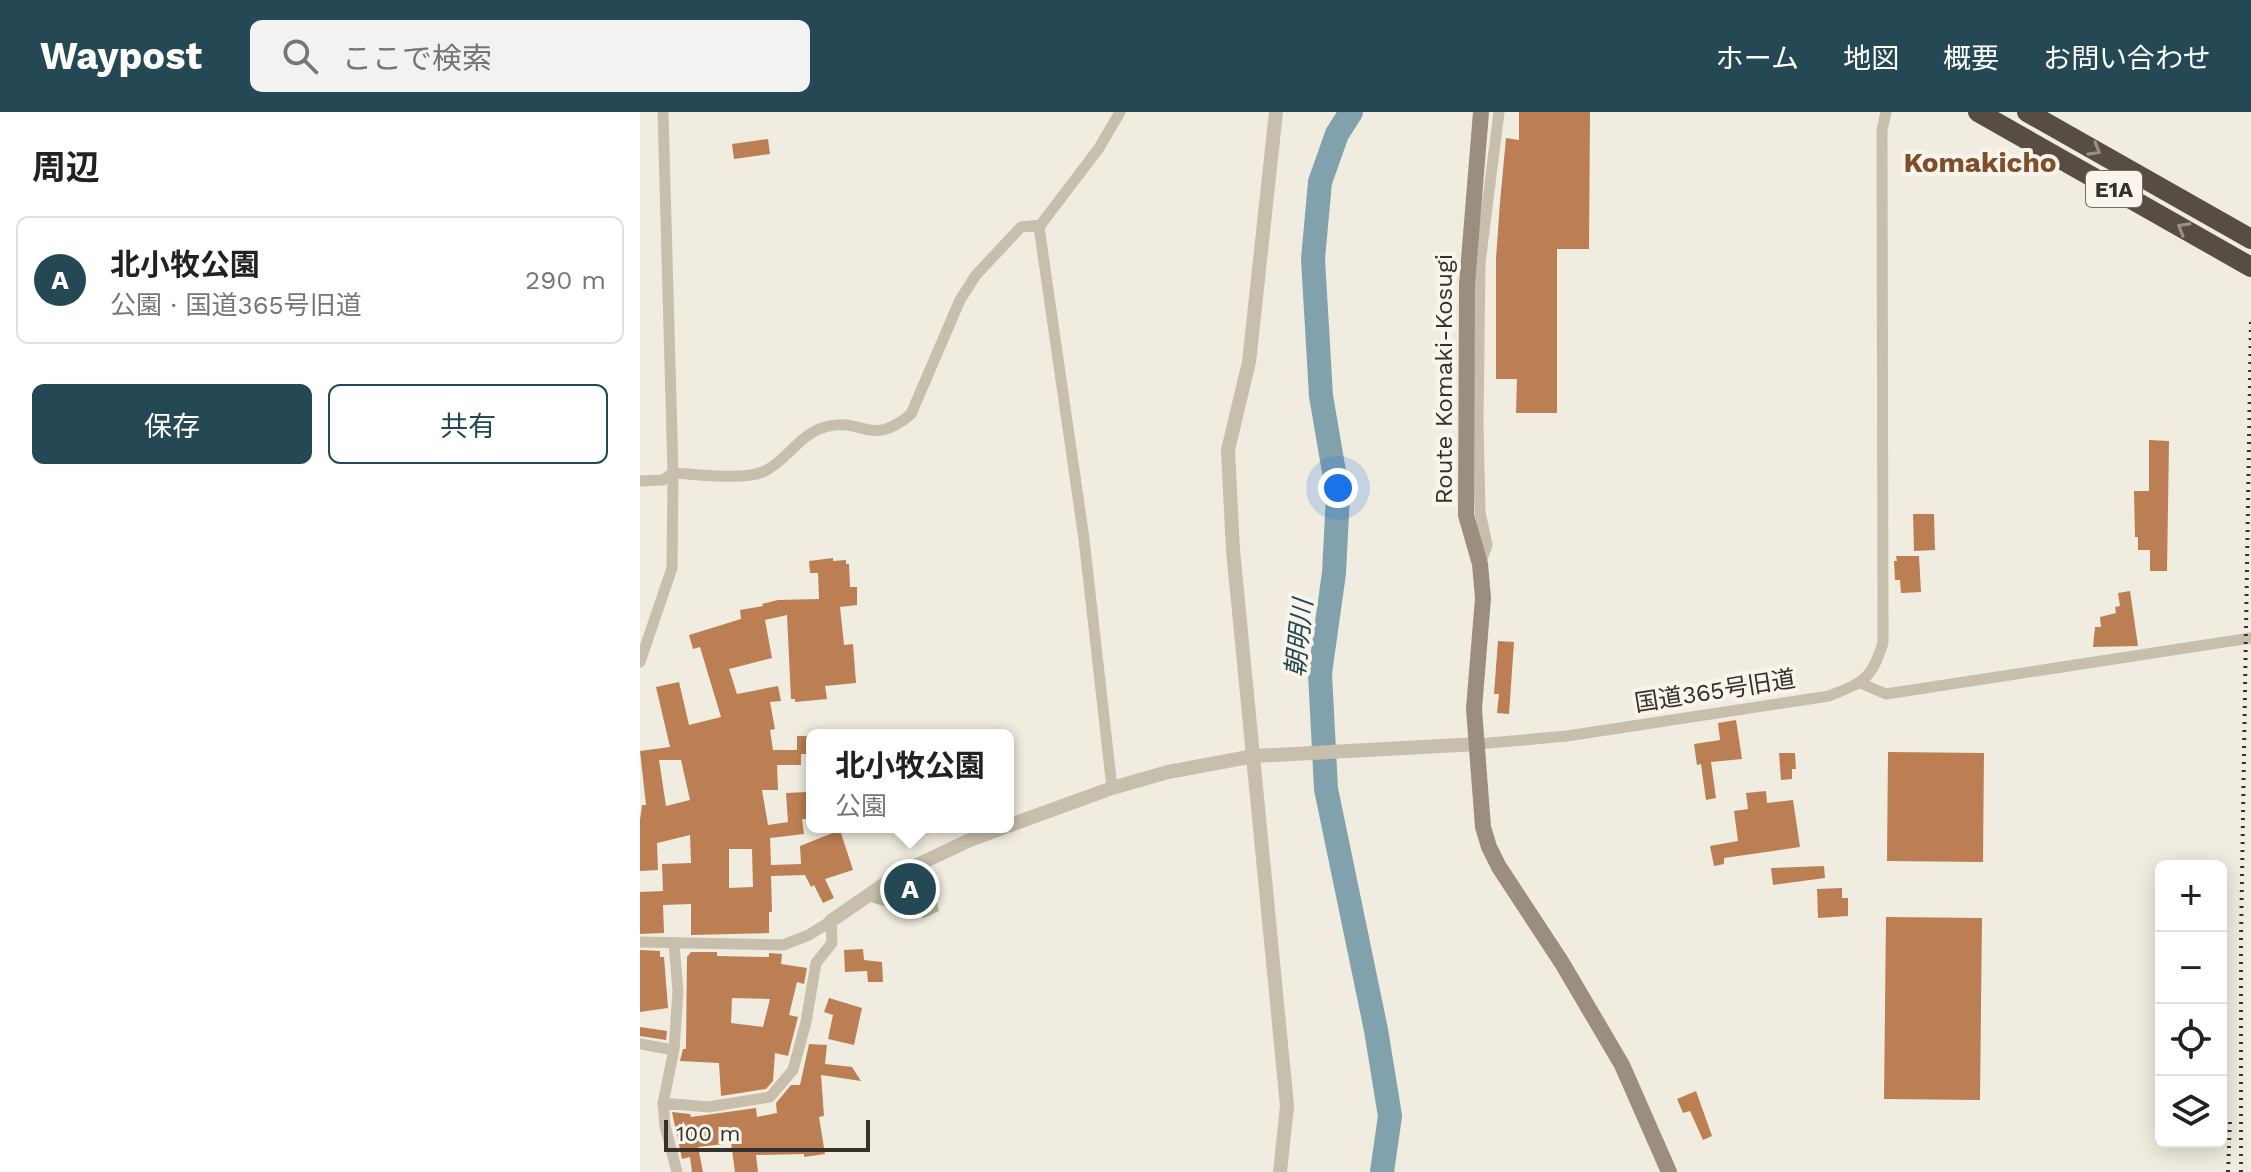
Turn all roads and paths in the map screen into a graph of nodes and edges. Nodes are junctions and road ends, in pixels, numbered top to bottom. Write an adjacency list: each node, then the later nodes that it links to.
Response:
1 (663, 112): 12 (street)
2 (1120, 112): 9 (street)
3 (1276, 112): 19 (street)
4 (1481, 112): 14 (main road, Route Komaki-Kosugi)
5 (1499, 112): 14 (street)
6 (1886, 112): 17 (street)
7 (1978, 112): 11 (highway, E1A, one-way to 7)
8 (2027, 112): 10 (highway, E1A, one-way to 10)
9 (1041, 225): 12 (street); 20 (street)
10 (2251, 239)
11 (2251, 267)
12 (673, 473): 13 (street); 16 (street)
13 (640, 481)
14 (1480, 564): 18 (main road, Route Komaki-Kosugi)
15 (2251, 638): 17 (street)
16 (640, 662)
17 (1860, 683): 18 (street, 国道365号旧道)
18 (1473, 744): 19 (street, 国道365号旧道); 31 (main road, Route Komaki-Kosugi)
19 (1260, 755): 20 (street, 国道365号旧道); 30 (street)
20 (1112, 788): 21 (street, 国道365号旧道)
21 (1014, 823)
22 (988, 833): 23 (street, 国道365号旧道)
23 (831, 921): 25 (street, 国道365号旧道); 28 (street)
24 (640, 942): 25 (street, 国道365号旧道)
25 (674, 944): 27 (street)
26 (640, 1044): 27 (street)
27 (674, 1050): 28 (street)
28 (663, 1103): 29 (street)
29 (677, 1172)
30 (1280, 1172)
31 (1669, 1172)

